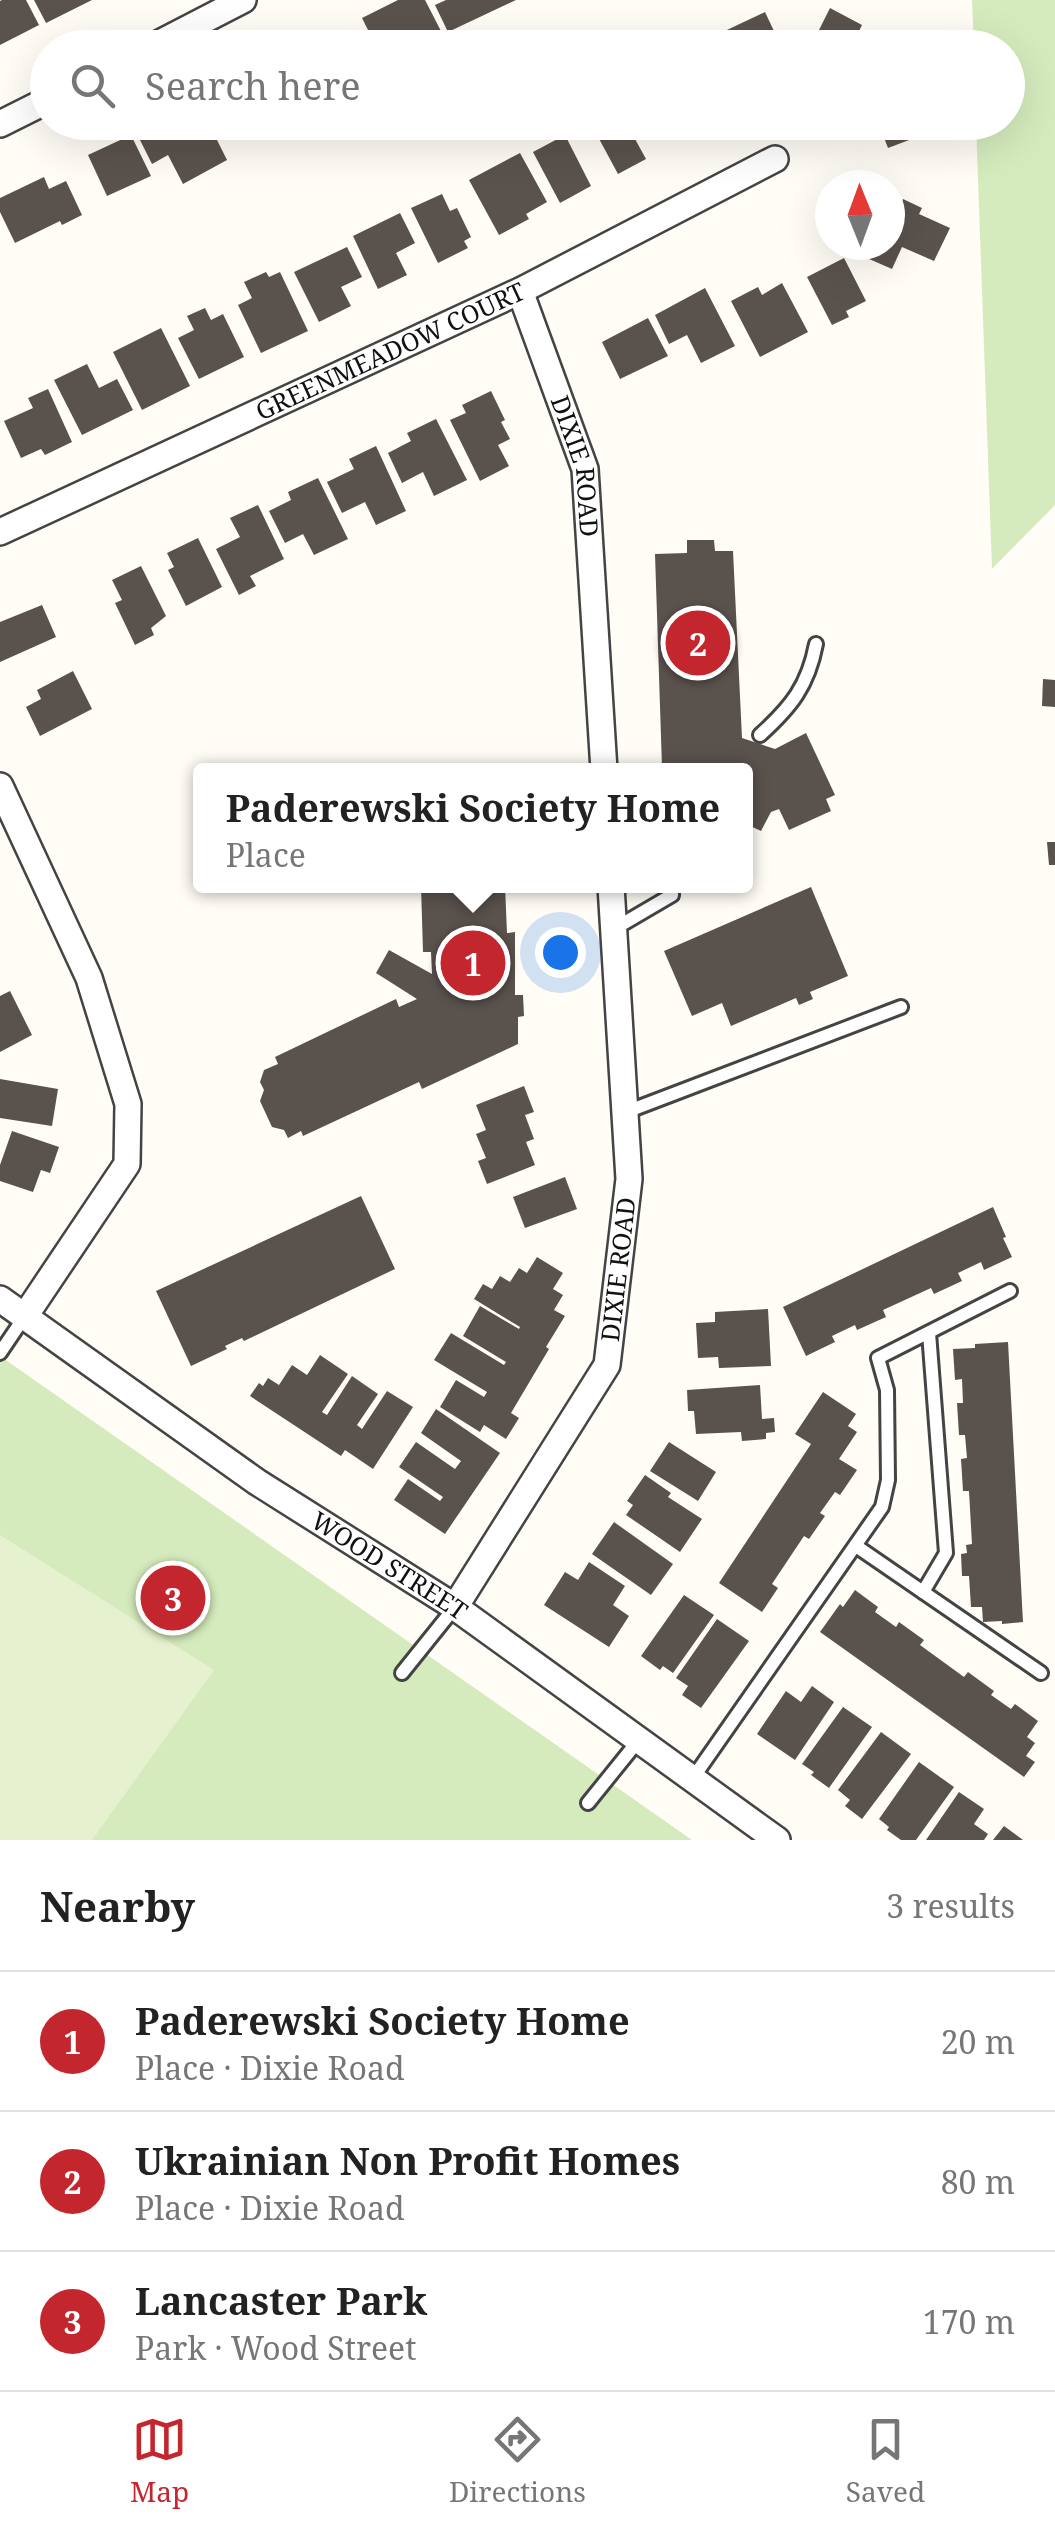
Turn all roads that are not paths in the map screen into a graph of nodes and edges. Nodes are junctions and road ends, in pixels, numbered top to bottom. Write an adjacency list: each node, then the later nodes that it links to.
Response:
1 (243, 0): 2 (street)
2 (185, 30)
3 (30, 109): 4 (street)
4 (0, 124)
5 (775, 159): 6 (street, GREENMEADOW COURT)
6 (520, 291): 7 (street, GREENMEADOW COURT); 10 (street, DIXIE ROAD)
7 (0, 532)
8 (816, 644): 9 (lane)
9 (760, 735)
10 (604, 763)
11 (0, 786): 19 (street)
12 (611, 893): 14 (street, DIXIE ROAD)
13 (672, 893): 14 (lane)
14 (614, 929): 16 (street, DIXIE ROAD)
15 (901, 1007): 16 (lane)
16 (626, 1112): 24 (street, DIXIE ROAD)
17 (1010, 1291): 20 (lane)
18 (0, 1299): 19 (street, WOOD STREET)
19 (25, 1316): 21 (lane); 24 (street, WOOD STREET)
20 (929, 1332): 22 (lane); 23 (lane)
21 (0, 1354)
22 (856, 1546): 23 (lane); 28 (lane)
23 (923, 1592): 25 (lane)
24 (455, 1607): 26 (lane); 27 (street, WOOD STREET)
25 (1041, 1672)
26 (402, 1673)
27 (638, 1741): 28 (street, WOOD STREET); 29 (lane)
28 (693, 1778): 30 (street, WOOD STREET)
29 (588, 1803)
30 (777, 1840)

